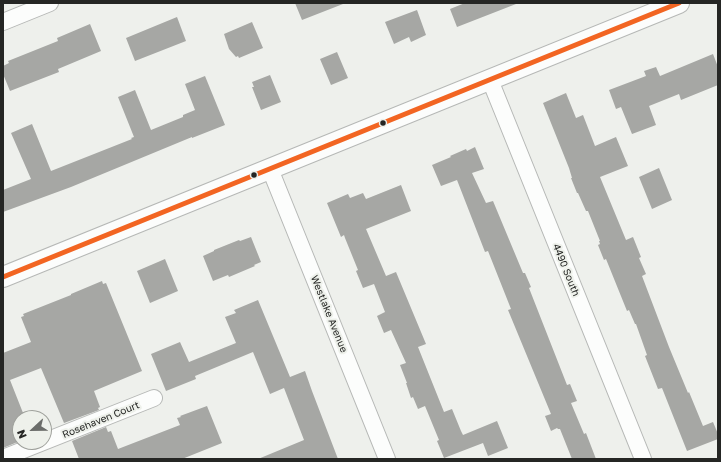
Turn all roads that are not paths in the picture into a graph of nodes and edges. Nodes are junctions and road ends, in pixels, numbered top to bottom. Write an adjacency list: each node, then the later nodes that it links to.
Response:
1 (50, 3): 3 (street)
2 (679, 3): 4 (street)
3 (3, 22)
4 (490, 80): 5 (street); 10 (street, 4490 South)
5 (270, 169): 6 (street); 9 (street, Westlake Avenue)
6 (3, 277)
7 (154, 398): 8 (street, Rosehaven Court)
8 (3, 458)
9 (387, 459)
10 (643, 459)

